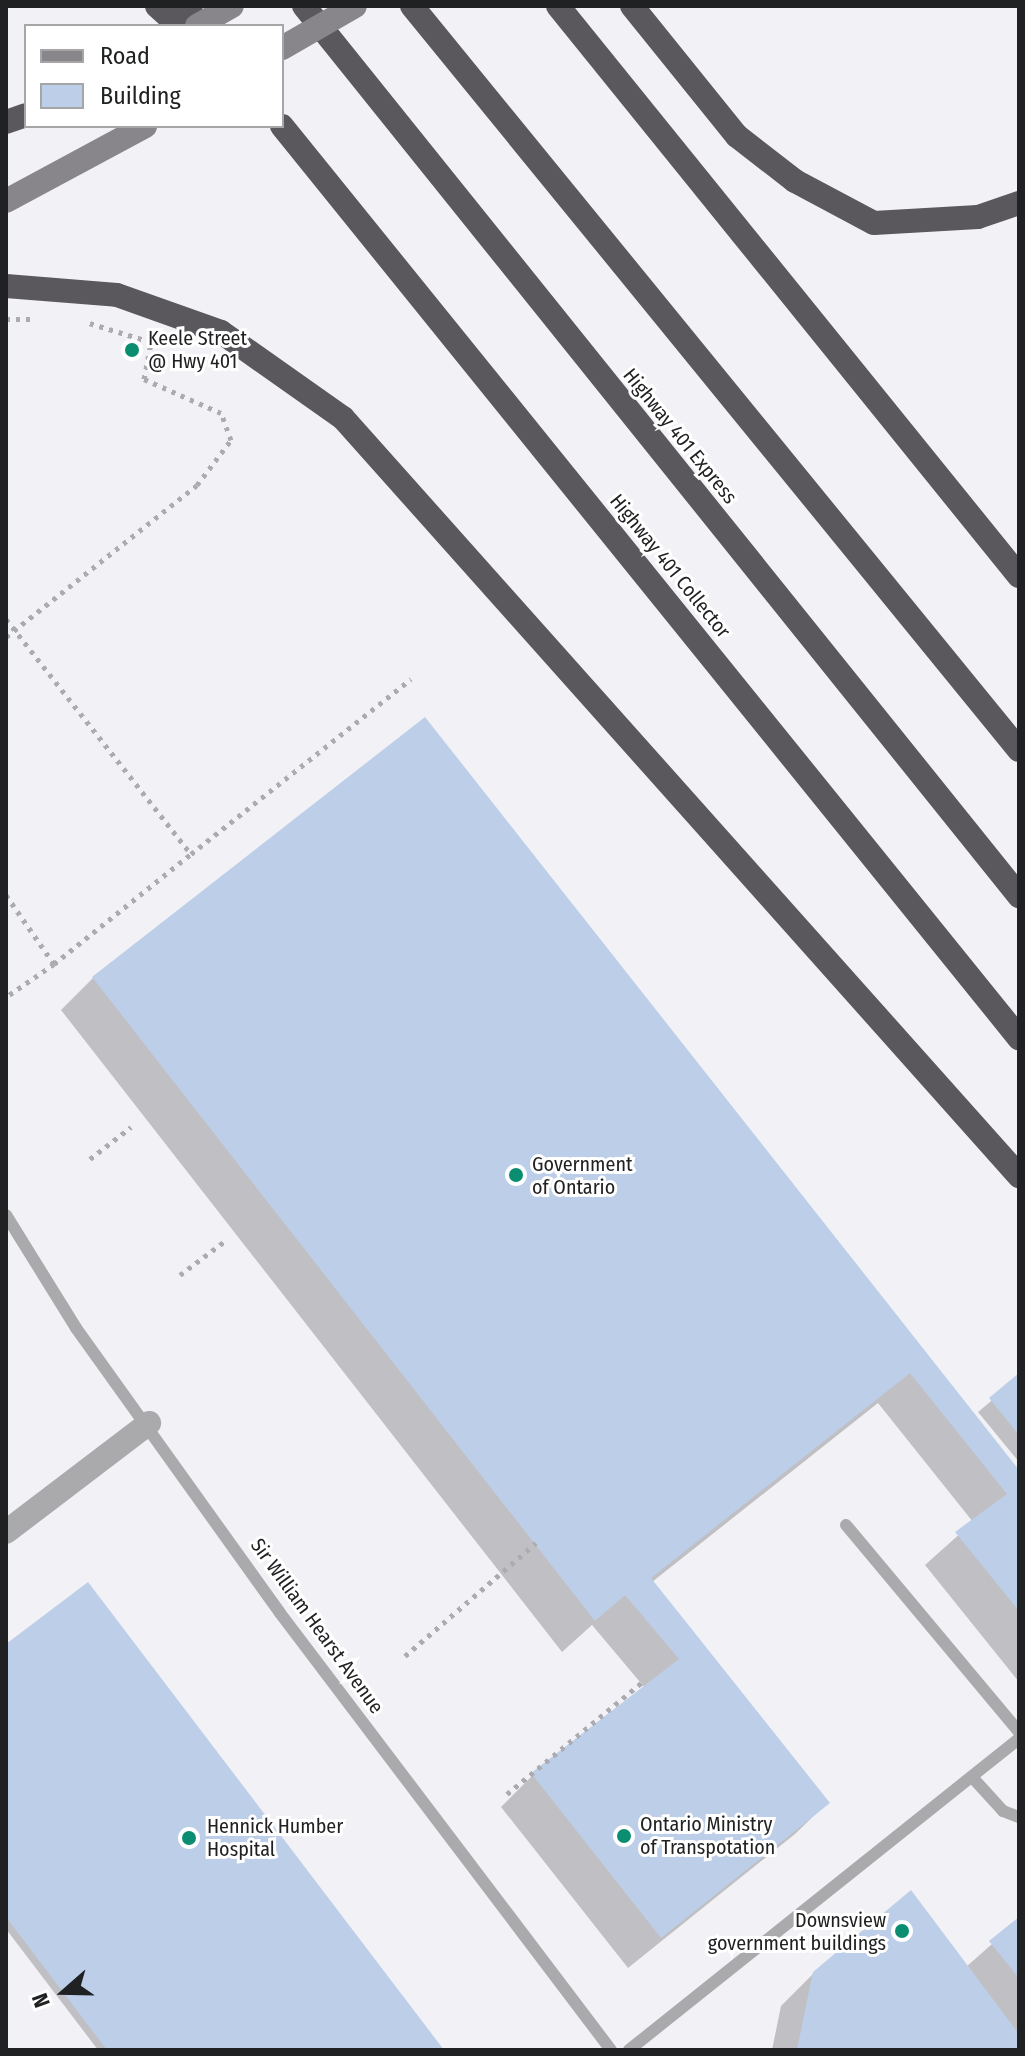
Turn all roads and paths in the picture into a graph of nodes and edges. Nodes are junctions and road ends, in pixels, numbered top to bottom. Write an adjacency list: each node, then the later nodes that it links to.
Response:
1 (157, 6): 9 (highway)
2 (185, 6): 10 (highway)
3 (232, 6): 11 (main road, bridge)
4 (304, 6): 31 (highway, Highway 401 Express)
5 (355, 6): 12 (main road, bridge)
6 (412, 6): 28 (highway)
7 (558, 6): 23 (highway)
8 (632, 6): 18 (highway)
9 (177, 24)
10 (198, 24)
11 (202, 24)
12 (284, 47)
13 (24, 118): 16 (main road)
14 (141, 128): 17 (main road)
15 (284, 128): 34 (highway, Highway 401 Collector)
16 (6, 129)
17 (6, 201)
18 (1019, 203)
19 (6, 286): 37 (highway)
20 (72, 318): 25 (path)
21 (6, 319): 22 (path)
22 (45, 319)
23 (1019, 576)
24 (6, 619): 25 (path)
25 (15, 630): 26 (path); 29 (path)
26 (6, 637)
27 (411, 679): 29 (path)
28 (1019, 750)
29 (191, 854): 32 (path)
30 (6, 895): 32 (path)
31 (1019, 896)
32 (54, 964): 33 (path)
33 (6, 997)
34 (1019, 1038)
35 (131, 1127): 36 (path)
36 (90, 1159)
37 (1019, 1176)
38 (6, 1215): 41 (lane, Sir William Hearst Avenue)
39 (225, 1241): 40 (path)
40 (180, 1275)
41 (149, 1423): 43 (street); 52 (lane, Sir William Hearst Avenue)
42 (846, 1525): 47 (lane)
43 (6, 1532)
44 (536, 1543): 45 (path)
45 (405, 1656)
46 (645, 1680): 50 (path)
47 (1019, 1732)
48 (1019, 1739): 49 (lane)
49 (972, 1777): 51 (lane); 53 (lane)
50 (507, 1794)
51 (1019, 1817)
52 (611, 2050)
53 (629, 2050)

